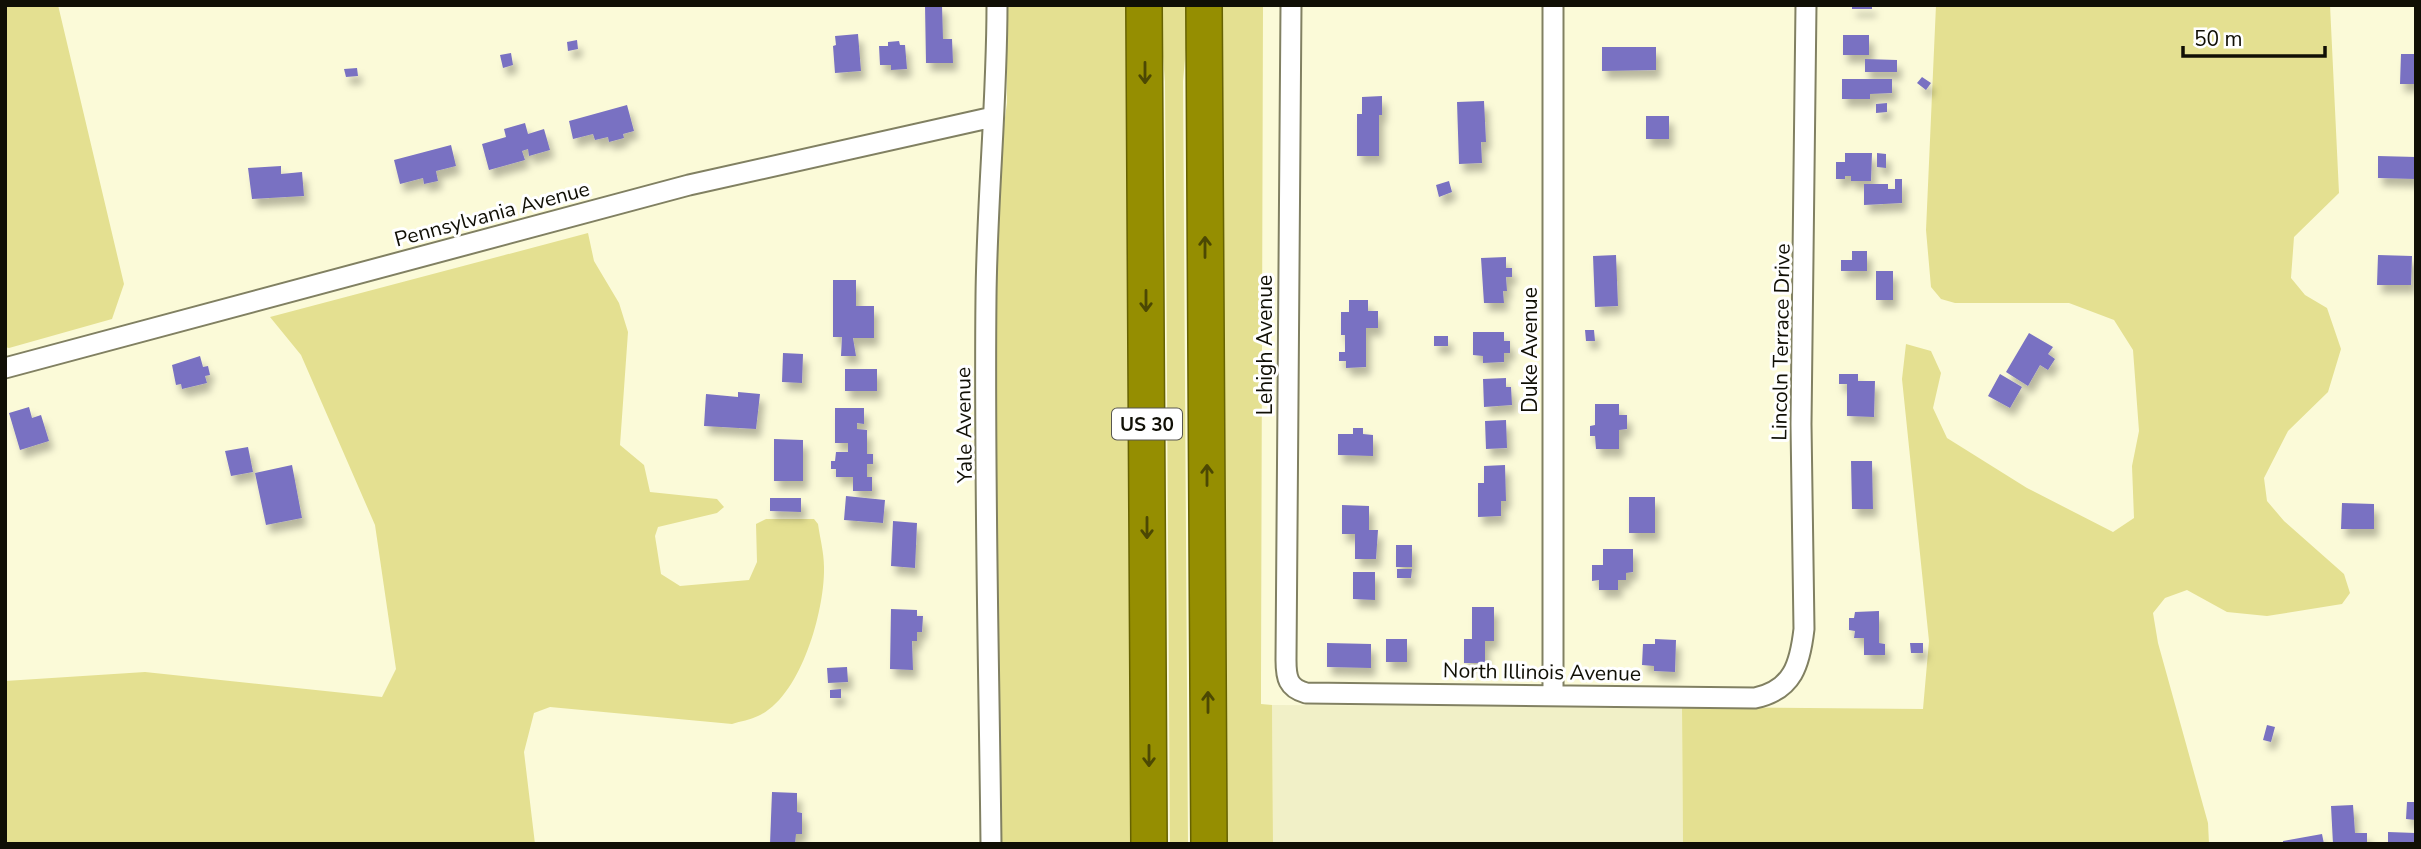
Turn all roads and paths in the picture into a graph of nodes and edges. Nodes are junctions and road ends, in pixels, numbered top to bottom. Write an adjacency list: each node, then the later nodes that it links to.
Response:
1 (997, 5): 7 (street, Yale Avenue)
2 (1144, 5): 13 (highway, US 30, one-way to 13)
3 (1204, 5): 14 (highway, US 30, one-way to 3)
4 (1291, 5): 10 (street, Lehigh Avenue)
5 (1553, 5): 11 (street, Duke Avenue)
6 (1806, 5): 9 (street, Lincoln Terrace Drive)
7 (993, 117): 8 (street, Pennsylvania Avenue); 12 (street, Yale Avenue)
8 (5, 368)
9 (1790, 678): 11 (street, North Illinois Avenue)
10 (1289, 684): 11 (street, North Illinois Avenue)
11 (1553, 695)
12 (991, 844)
13 (1149, 844)
14 (1209, 844)

